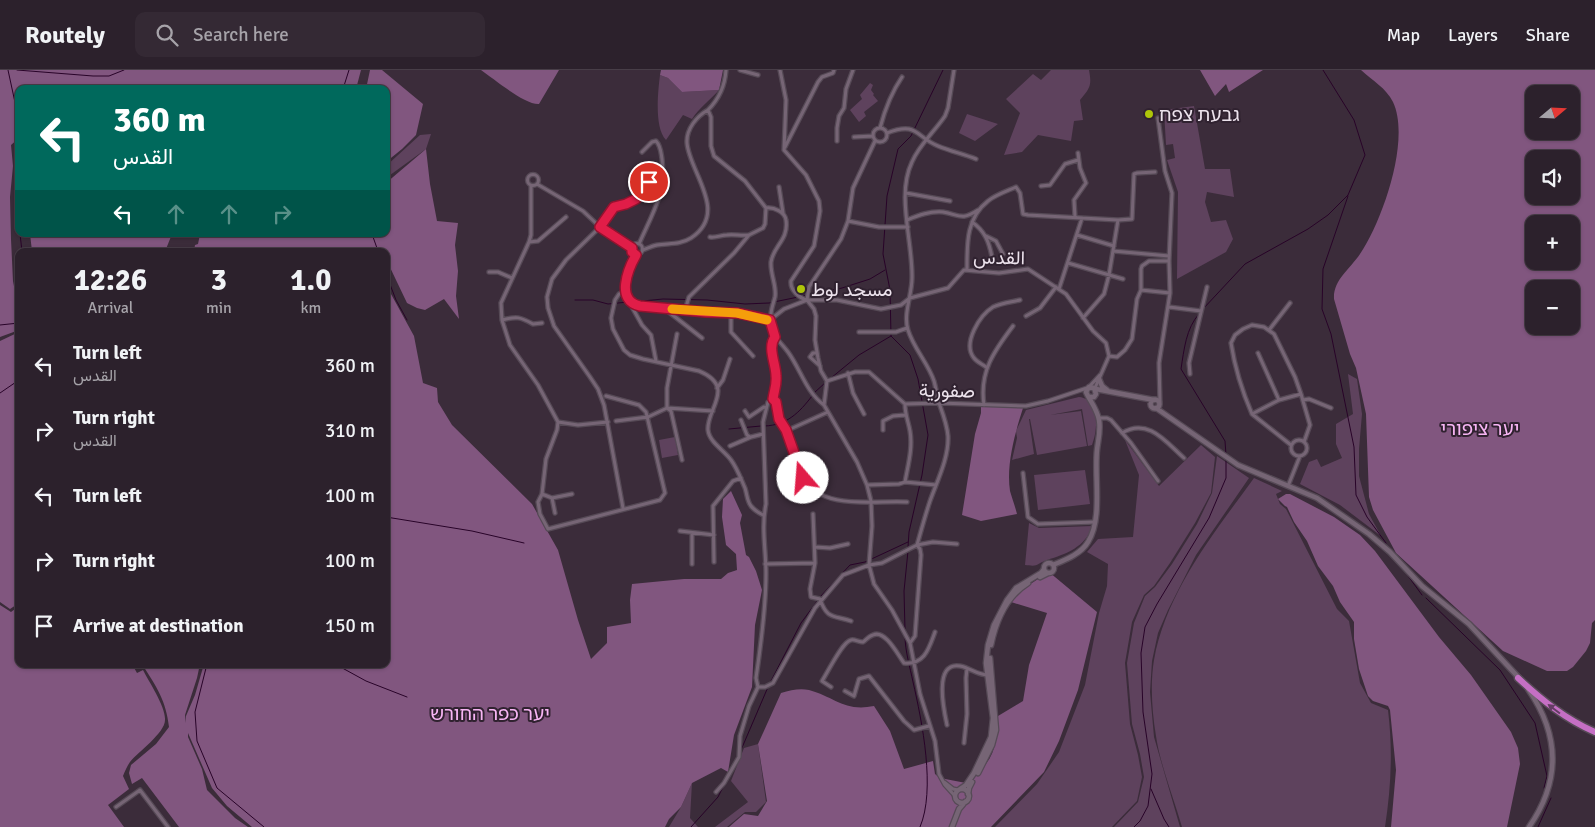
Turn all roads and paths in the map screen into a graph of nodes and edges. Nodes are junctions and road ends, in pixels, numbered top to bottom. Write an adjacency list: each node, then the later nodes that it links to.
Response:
1 (726, 70): 9 (street)
2 (740, 70): 7 (street)
3 (780, 70): 18 (street)
4 (834, 70): 18 (street)
5 (853, 70): 17 (street)
6 (954, 70): 16 (street)
7 (758, 75)
8 (902, 78): 11 (street)
9 (708, 110): 31 (street); 51 (street)
10 (1158, 118): 56 (street)
11 (880, 128): 12 (street); 13 (street)
12 (887, 133): 15 (street); 16 (street)
13 (872, 136): 14 (street); 15 (street)
14 (854, 137)
15 (875, 140): 39 (street)
16 (928, 140): 21 (street); 29 (street)
17 (837, 141)
18 (784, 150): 69 (street)
19 (642, 152): 48 (street)
20 (1078, 153): 22 (street)
21 (976, 159)
22 (1078, 160): 26 (street); 35 (street)
23 (1154, 172): 38 (street)
24 (538, 184): 25 (street); 25 (street); 41 (street)
25 (531, 186): 47 (street)
26 (1041, 186)
27 (779, 187): 33 (street)
28 (657, 188): 41 (street)
29 (906, 193): 30 (street); 37 (street)
30 (950, 201)
31 (766, 208): 33 (street); 43 (street)
32 (978, 210): 35 (street); 37 (street); 40 (street)
33 (783, 213): 81 (street)
34 (566, 217): 47 (street)
35 (1075, 217): 36 (street)
36 (1082, 218): 38 (street); 45 (street)
37 (907, 220): 42 (street)
38 (1118, 220): 49 (street)
39 (848, 221): 42 (street); 69 (street)
40 (972, 222): 44 (street); 58 (street)
41 (600, 227): 50 (street); 135 (street)
42 (908, 227): 68 (street)
43 (749, 235): 46 (street); 75 (street)
44 (986, 235): 53 (street); 55 (street)
45 (1077, 235): 49 (street); 57 (street)
46 (710, 237)
47 (530, 242): 61 (street)
48 (639, 244): 50 (street); 51 (street)
49 (1114, 246): 52 (street)
50 (632, 248): 54 (street)
51 (643, 250): 54 (street)
52 (1113, 251): 56 (street); 60 (street)
53 (1003, 254)
54 (636, 255): 66 (street)
55 (992, 257)
56 (1169, 259): 65 (street); 67 (street)
57 (1068, 263): 60 (street); 63 (street)
58 (967, 269): 63 (street, القدس); 68 (street, القدس)
59 (489, 272): 61 (street)
60 (1110, 275): 62 (street); 79 (street)
61 (512, 278): 80 (street)
62 (1123, 279)
63 (1057, 288): 78 (street); 79 (street, القدس)
64 (1207, 288): 76 (street)
65 (1141, 290): 67 (street); 93 (street)
66 (625, 291): 72 (street); 95 (street)
67 (1170, 293): 73 (street)
68 (910, 298): 69 (street, القدس); 84 (street)
69 (807, 300): 81 (street, القدس); 90 (street)
70 (1020, 300): 98 (street)
71 (1290, 303): 85 (street)
72 (632, 304): 74 (street); 95 (street)
73 (1169, 307): 76 (street); 117 (street)
74 (665, 308): 75 (street); 89 (street)
75 (685, 310): 77 (street)
76 (1201, 311): 101 (street)
77 (731, 313): 81 (street); 92 (street)
78 (1026, 316)
79 (1083, 318): 93 (street, القدس)
80 (502, 320): 82 (street); 134 (street)
81 (770, 320): 88 (street)
82 (542, 323)
83 (1013, 326): 98 (street)
84 (907, 328): 86 (street); 116 (street)
85 (1269, 330): 110 (street); 128 (street)
86 (859, 332)
87 (677, 334): 96 (street)
88 (775, 337): 113 (street); 119 (street)
89 (702, 338)
90 (817, 353): 97 (street); 97 (street)
91 (1258, 353): 114 (street)
92 (753, 356)
93 (1109, 356): 99 (street)
94 (730, 359): 104 (street)
95 (656, 362): 96 (street)
96 (670, 365): 104 (street); 121 (street)
97 (820, 366): 103 (street)
98 (986, 367): 120 (street)
99 (1102, 372): 102 (street); 105 (street)
100 (848, 374): 103 (street, صفورية); 118 (street, صفورية); 127 (street)
101 (1190, 374)
102 (1099, 379): 106 (street); 108 (street)
103 (827, 382): 119 (street)
104 (717, 388): 124 (street)
105 (1089, 388): 106 (street); 107 (street, صفورية); 112 (street)
106 (1096, 389): 108 (street); 112 (street)
107 (1079, 391): 112 (street); 120 (street, صفورية)
108 (1108, 391): 109 (street)
109 (1116, 392): 112 (street); 117 (street)
110 (1301, 394): 114 (street); 115 (street)
111 (606, 396): 130 (street)
112 (1092, 396): 131 (street)
113 (773, 399): 122 (street); 136 (street)
114 (1279, 400): 128 (street)
115 (1303, 400): 123 (street); 141 (street)
116 (939, 403): 118 (street, صفورية); 120 (street, صفورية); 152 (street)
117 (1156, 403): 153 (street)
118 (905, 404): 129 (street)
119 (824, 405): 126 (street)
120 (984, 405)
121 (667, 408): 124 (street); 130 (street); 146 (street)
122 (766, 408): 125 (street); 139 (street)
123 (1331, 408)
124 (713, 411): 148 (street)
125 (745, 411)
126 (828, 412): 136 (street); 151 (street)
127 (864, 414)
128 (1252, 414): 142 (street)
129 (905, 415): 137 (street); 150 (street)
130 (648, 417): 133 (street); 159 (street)
131 (1099, 418): 138 (street); 163 (street)
132 (741, 420): 140 (street)
133 (616, 421)
134 (558, 422): 135 (street); 154 (street)
135 (608, 422): 159 (street)
136 (786, 430): 157 (street)
137 (884, 430)
138 (1122, 433): 145 (street); 149 (street)
139 (763, 434): 140 (street); 162 (street)
140 (751, 437): 143 (street)
141 (1304, 442): 142 (street); 144 (street)
142 (1291, 445): 144 (street)
143 (730, 446)
144 (1300, 456): 153 (street)
145 (1184, 458)
146 (682, 460)
147 (1023, 473): 163 (street)
148 (740, 478): 162 (street); 166 (street)
149 (1158, 481)
150 (905, 482): 151 (street); 152 (street)
151 (867, 485): 157 (street)
152 (936, 485): 169 (street)
153 (1288, 486): 186 (street)
154 (542, 494): 156 (street); 159 (street)
155 (572, 494): 156 (street)
156 (552, 498): 160 (street)
157 (871, 501): 158 (street); 175 (street)
158 (907, 502)
159 (623, 508)
160 (554, 513)
161 (813, 514): 170 (street)
162 (763, 515): 174 (street)
163 (1095, 522): 176 (street)
164 (680, 531): 165 (street)
165 (692, 533): 166 (street); 173 (street)
166 (714, 535): 171 (street)
167 (848, 544): 170 (street)
168 (957, 544): 169 (street)
169 (917, 545): 175 (street); 182 (street)
170 (815, 547): 172 (street)
171 (714, 562)
172 (815, 563): 174 (street); 179 (street)
173 (692, 564)
174 (766, 564): 187 (street)
175 (869, 565): 179 (street); 182 (street)
176 (1053, 566): 177 (street); 178 (street)
177 (1044, 569): 178 (street); 185 (street)
178 (1048, 573): 185 (street)
179 (820, 599): 180 (street); 187 (street)
180 (852, 621)
181 (935, 632): 183 (street)
182 (910, 643): 183 (street)
183 (913, 663): 188 (street); 190 (street)
184 (967, 669): 185 (street); 191 (street); 193 (street)
185 (989, 675): 195 (street); 197 (street)
186 (1518, 678): 192 (highway, one-way to 186); 204 (street)
187 (758, 687): 196 (street)
188 (831, 687)
189 (845, 691): 190 (street)
190 (929, 726): 194 (street)
191 (947, 726)
192 (1595, 732)
193 (964, 743)
194 (940, 776): 195 (street); 198 (street)
195 (959, 790): 197 (street); 198 (street)
196 (716, 792)
197 (968, 794): 199 (street)
198 (956, 798): 199 (street); 201 (street)
199 (965, 802): 201 (street)
200 (116, 807): 202 (street)
201 (956, 816): 203 (street)
202 (168, 827)
203 (952, 827)
204 (1529, 827)

